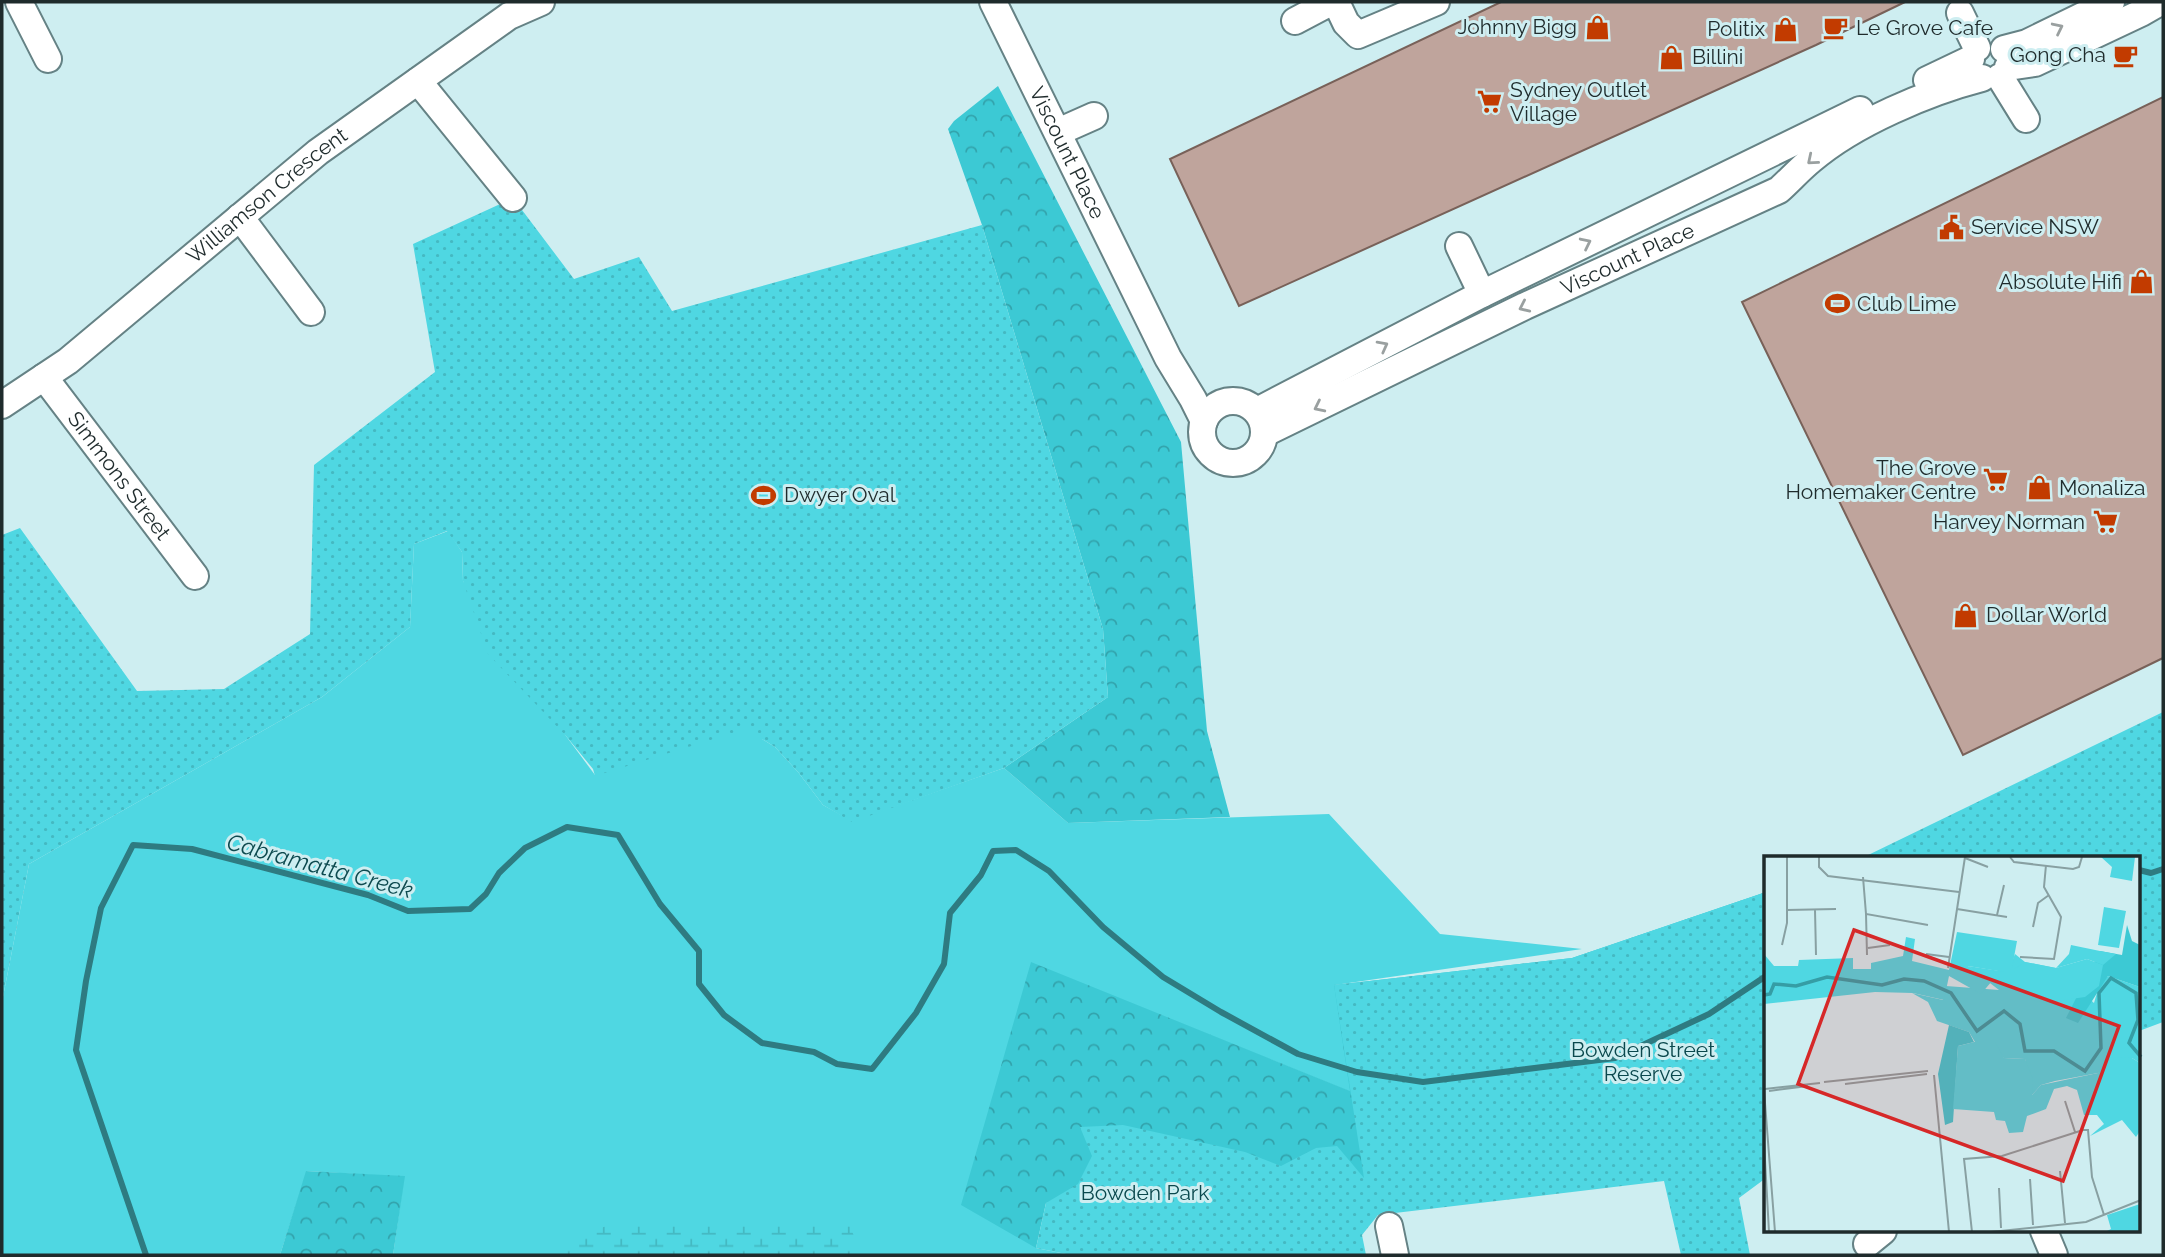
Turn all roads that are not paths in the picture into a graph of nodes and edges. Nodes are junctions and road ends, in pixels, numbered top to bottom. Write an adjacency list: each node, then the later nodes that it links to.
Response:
1 (19, 2): 10 (street)
2 (541, 2): 12 (street, Williamson Crescent)
3 (993, 2): 14 (street, Viscount Place)
4 (1333, 2): 5 (street); 9 (street)
5 (1436, 2)
6 (2160, 2): 11 (street, Viscount Place)
7 (2102, 5): 11 (street, Viscount Place, one-way to 7)
8 (1960, 13): 11 (street)
9 (1294, 21)
10 (48, 59)
11 (1998, 74): 18 (street, Viscount Place, one-way to 11); 23 (street, Viscount Place, one-way to 23)
12 (418, 81): 15 (street); 16 (street, Williamson Crescent)
13 (1094, 116): 14 (street)
14 (1058, 132): 22 (street, Viscount Place)
15 (513, 198)
16 (240, 217): 19 (street); 20 (street, Williamson Crescent)
17 (1459, 246): 18 (street)
18 (1482, 294): 23 (street, Viscount Place, one-way to 18)
19 (311, 312)
20 (44, 377): 21 (street, Williamson Crescent); 24 (street, Simmons Street)
21 (2, 405)
22 (1204, 421): 23 (street); 23 (street)
23 (1261, 422)
24 (195, 576)
25 (1389, 1226): 27 (street)
26 (2043, 1232): 28 (street)
27 (1395, 1255)
28 (2054, 1255)

